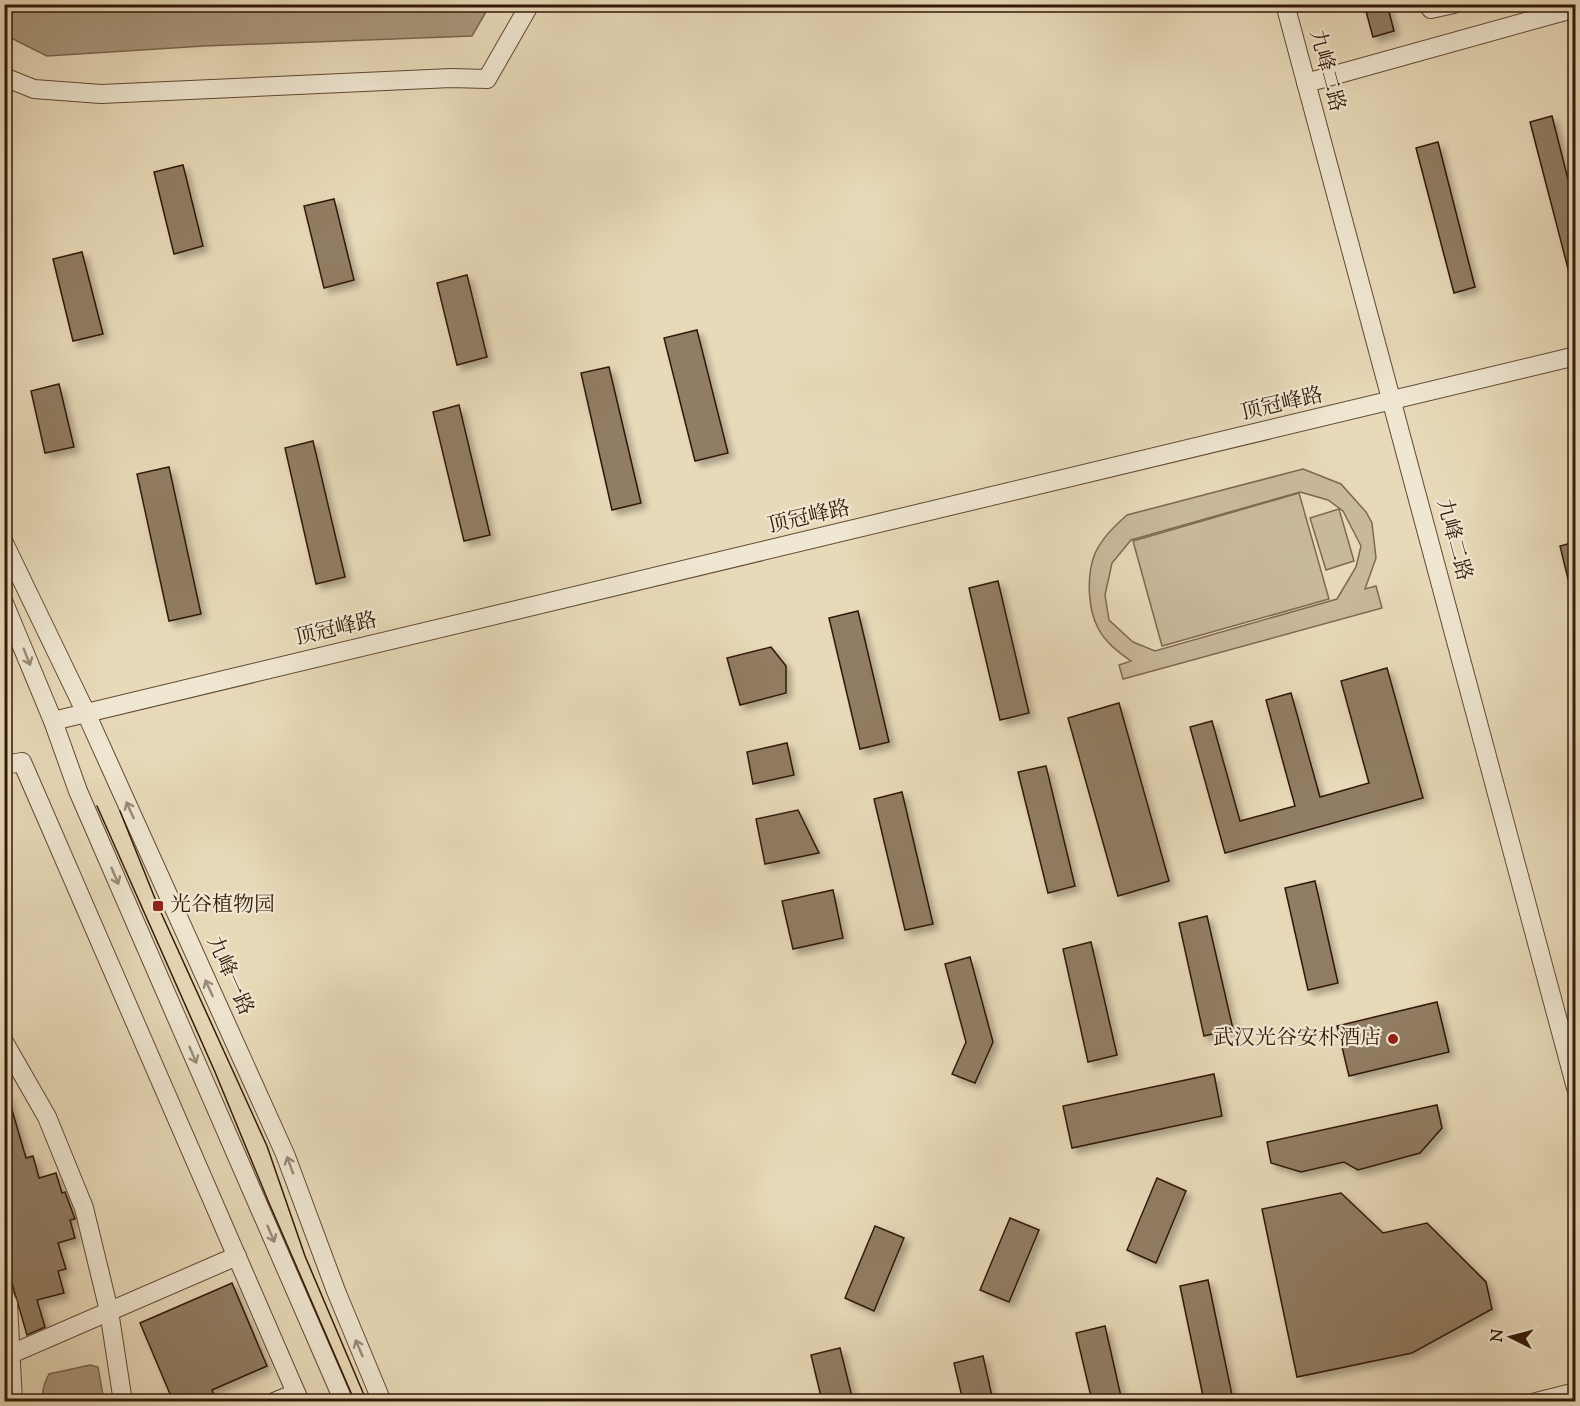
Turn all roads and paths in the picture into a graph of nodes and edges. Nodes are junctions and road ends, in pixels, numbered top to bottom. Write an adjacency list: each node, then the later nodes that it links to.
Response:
1 (530, 4): 6 (street)
2 (1285, 4): 7 (street, 九峰二路)
3 (1427, 4): 4 (street)
4 (1454, 4)
5 (1574, 7): 7 (street)
6 (4, 77)
7 (1306, 83): 9 (street, 九峰二路)
8 (1575, 356): 9 (street, 顶冠峰路)
9 (1393, 401): 12 (street, 顶冠峰路); 16 (street, 九峰二路)
10 (4, 543): 12 (street, 九峰一路)
11 (4, 603): 13 (street, one-way to 13)
12 (86, 713): 13 (street, 顶冠峰路); 27 (street, 九峰一路, one-way to 12)
13 (53, 721): 26 (street, one-way to 26)
14 (4, 765): 17 (street)
15 (4, 1042): 19 (street)
16 (1575, 1088)
17 (237, 1256): 19 (street); 22 (street)
18 (4, 1295): 20 (street)
19 (110, 1311): 20 (street); 24 (street)
20 (11, 1354): 23 (street)
21 (1575, 1392): 28 (street)
22 (298, 1397): 25 (street)
23 (13, 1401)
24 (123, 1401)
25 (274, 1401)
26 (344, 1401)
27 (382, 1401)
28 (1536, 1401)

